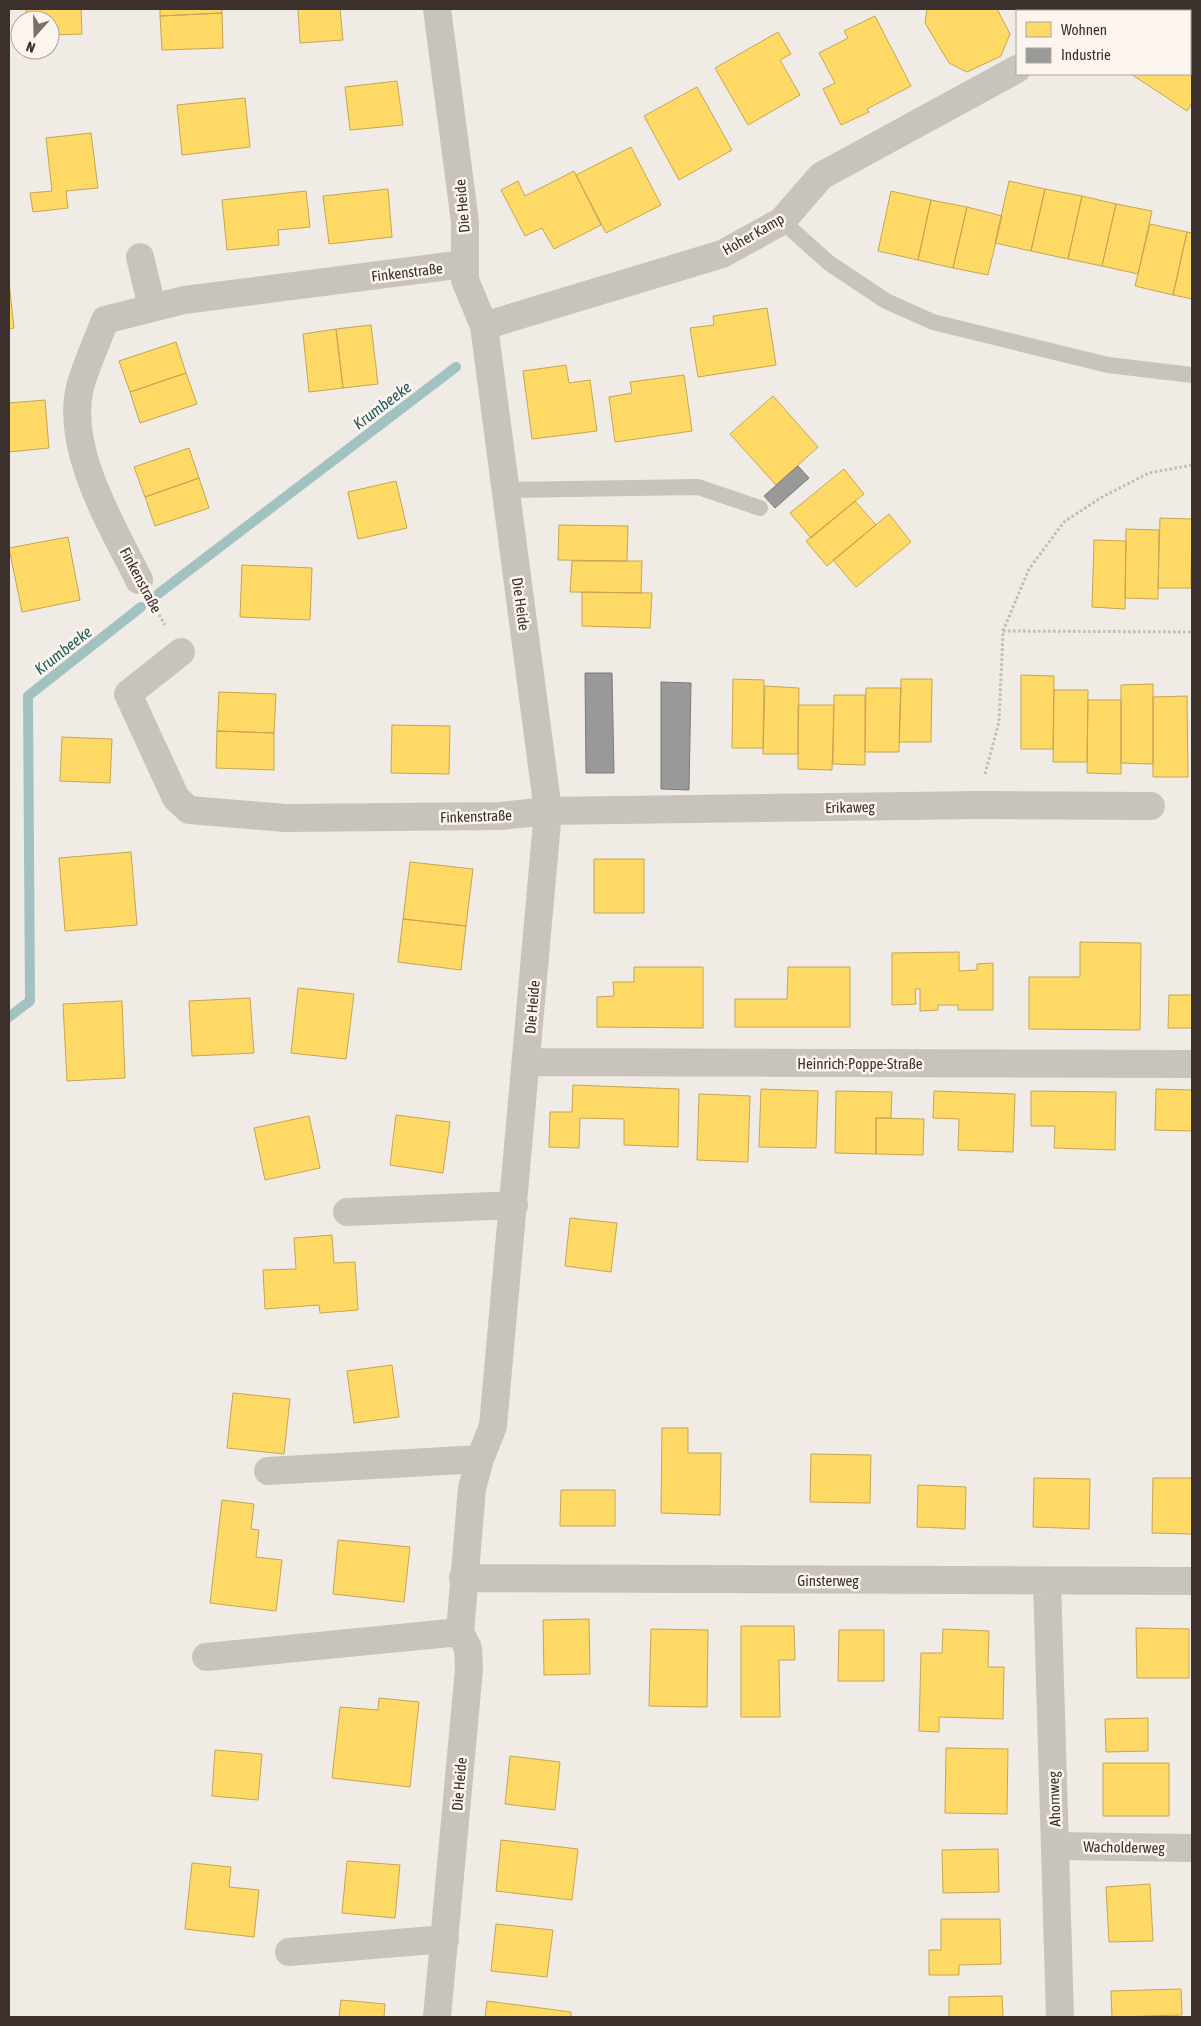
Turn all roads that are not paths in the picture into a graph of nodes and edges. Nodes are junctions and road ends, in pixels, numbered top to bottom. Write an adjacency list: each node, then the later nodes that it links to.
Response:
1 (438, 9): 5 (street, Die Heide)
2 (1016, 70): 3 (street, Hoher Kamp)
3 (782, 221): 7 (street, Hoher Kamp); 8 (lane)
4 (140, 257): 6 (street)
5 (464, 264): 6 (street, Finkenstraße); 7 (street, Die Heide)
6 (152, 307): 11 (street, Finkenstraße)
7 (484, 326): 9 (street, Die Heide)
8 (1192, 376)
9 (506, 490): 10 (lane); 14 (street, Die Heide)
10 (760, 508)
11 (139, 580)
12 (181, 652): 14 (street, Finkenstraße)
13 (1151, 806): 14 (street, Erikaweg)
14 (548, 811): 15 (street, Die Heide)
15 (527, 1062): 16 (street, Heinrich-Poppe-Straße); 17 (street, Die Heide)
16 (1192, 1064)
17 (514, 1204): 18 (street); 19 (street, Die Heide)
18 (347, 1212)
19 (480, 1459): 20 (street); 21 (street, Die Heide)
20 (268, 1470)
21 (463, 1578): 22 (street, Ginsterweg); 24 (street, Die Heide)
22 (1047, 1580): 23 (street, Ginsterweg); 26 (street, Ahornweg)
23 (1192, 1581)
24 (460, 1632): 25 (street); 28 (street, Die Heide)
25 (206, 1657)
26 (1056, 1846): 27 (street, Wacholderweg); 31 (street, Ahornweg)
27 (1192, 1848)
28 (445, 1939): 29 (street); 30 (street, Die Heide)
29 (289, 1952)
30 (437, 2017)
31 (1060, 2017)

